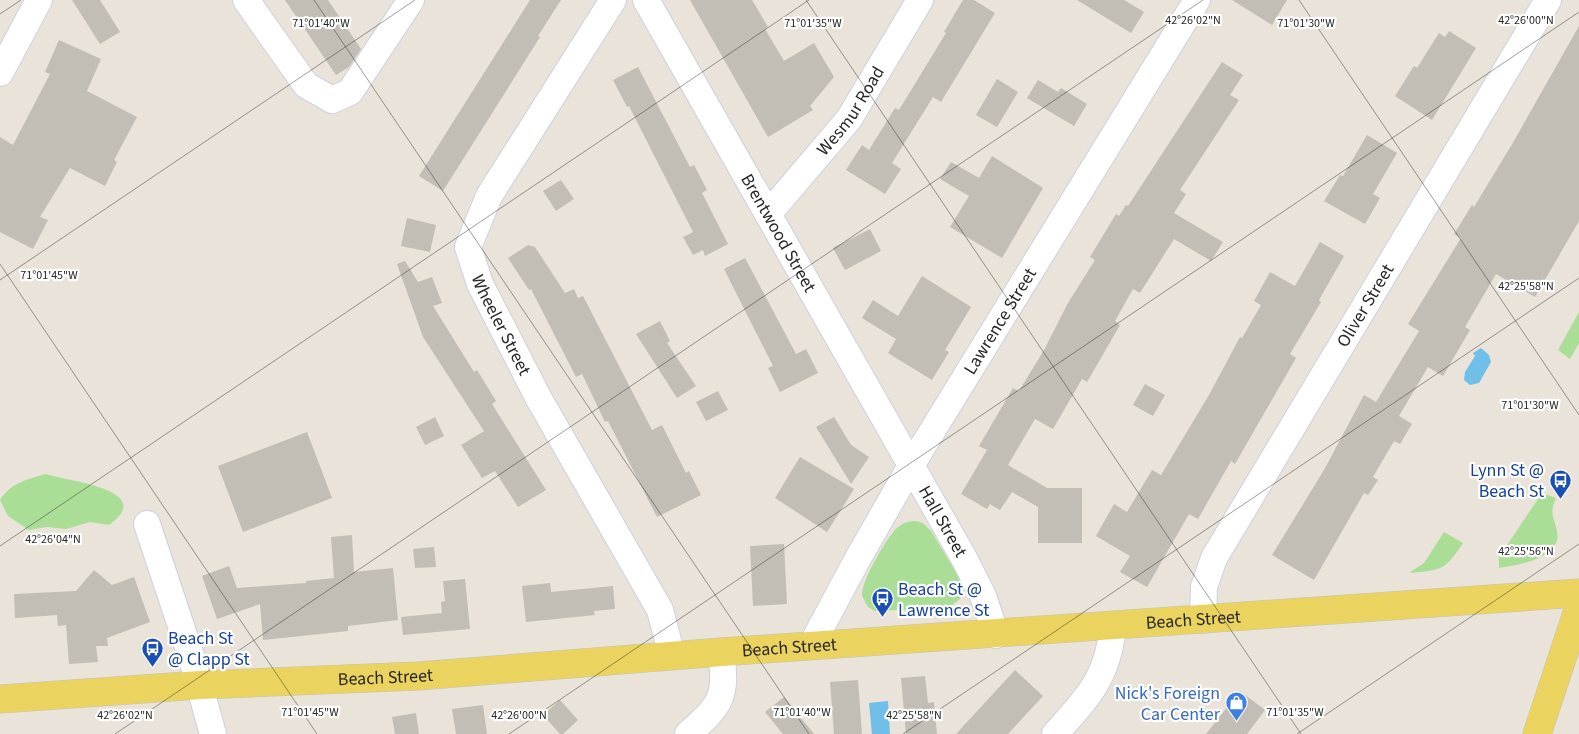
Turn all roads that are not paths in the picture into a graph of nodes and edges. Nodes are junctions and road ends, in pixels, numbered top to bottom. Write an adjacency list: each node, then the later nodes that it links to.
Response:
1 (38, 0): 9 (street)
2 (246, 0): 3 (street)
3 (411, 0)
4 (613, 0): 20 (street, Wheeler Street)
5 (646, 0): 10 (street, Brentwood Street)
6 (920, 0): 10 (street, Wesmur Road)
7 (1197, 0): 11 (street, Lawrence Street)
8 (1548, 0): 15 (street, Oliver Street)
9 (0, 73)
10 (769, 213): 11 (street, Brentwood Street)
11 (912, 464): 17 (street, Hall Street); 18 (street, Lawrence Street)
12 (147, 524): 21 (street)
13 (1579, 594): 15 (main road, Beach Street)
14 (1579, 607): 26 (main road)
15 (1203, 620): 16 (main road, Beach Street)
16 (1112, 626): 17 (main road, Beach Street); 25 (street)
17 (996, 635): 18 (main road, Beach Street)
18 (811, 646): 19 (main road, Beach Street)
19 (721, 652): 20 (main road, Beach Street); 24 (street)
20 (672, 656): 21 (main road, Beach Street)
21 (200, 686): 22 (main road, Beach Street); 23 (street)
22 (0, 699)
23 (213, 734)
24 (688, 734)
25 (1056, 734)
26 (1538, 734)

